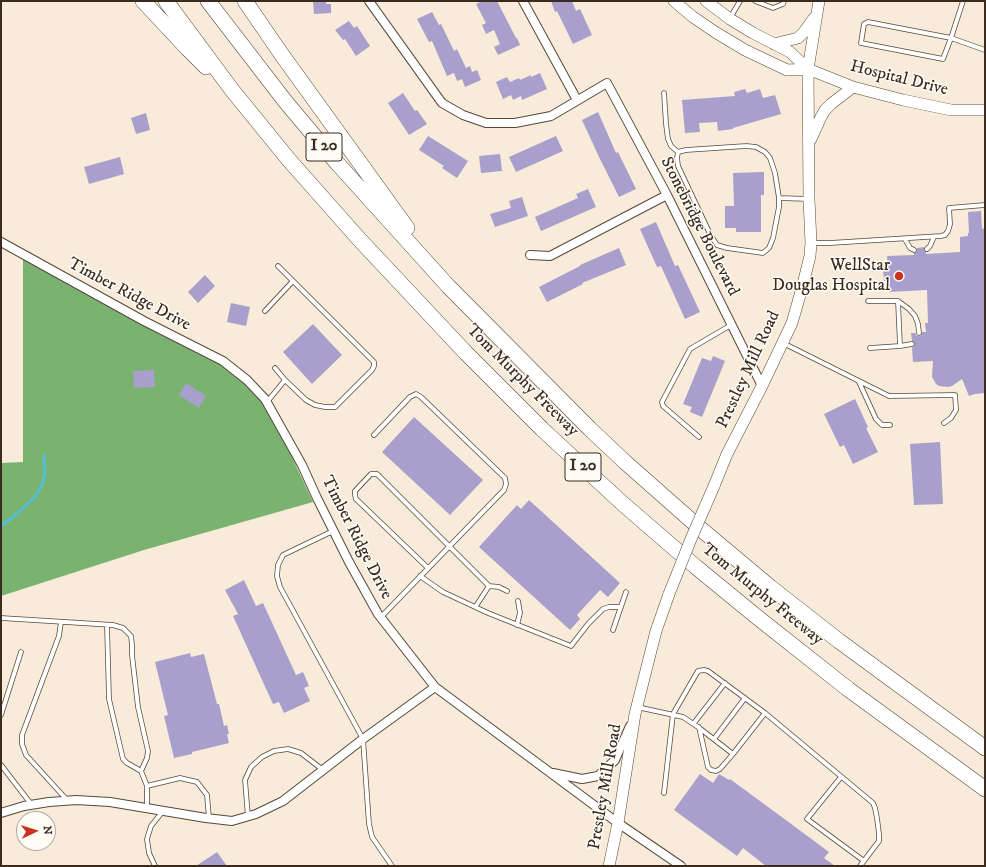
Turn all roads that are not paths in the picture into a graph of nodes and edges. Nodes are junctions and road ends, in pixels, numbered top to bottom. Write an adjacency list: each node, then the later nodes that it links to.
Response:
1 (143, 1): 21 (highway)
2 (166, 1): 21 (highway, Tom Murphy Freeway / I 20)
3 (208, 1): 40 (highway, Tom Murphy Freeway / I 20)
4 (245, 1): 40 (highway)
5 (369, 1): 23 (street)
6 (523, 1): 23 (street)
7 (674, 1): 19 (street, Hospital Drive)
8 (706, 1): 15 (street, Hospital Drive)
9 (740, 1): 15 (lane)
10 (755, 1): 11 (lane)
11 (784, 1)
12 (819, 1): 14 (street, Prestley Mill Road)
13 (963, 1): 16 (lane)
14 (817, 12): 17 (street); 19 (street, Prestley Mill Road)
15 (729, 18): 17 (street, Hospital Drive)
16 (951, 38): 16 (lane); 18 (lane)
17 (774, 44): 19 (street, Hospital Drive)
18 (985, 50)
19 (808, 69): 20 (street, Hospital Drive); 25 (street, Prestley Mill Road)
20 (853, 87): 24 (street, Hospital Drive); 25 (street)
21 (232, 90): 95 (highway, Tom Murphy Freeway / I 20)
22 (664, 93): 26 (lane)
23 (577, 100): 27 (street, Stonebridge Boulevard)
24 (985, 110)
25 (809, 143): 29 (street, Prestley Mill Road)
26 (678, 152): 28 (lane); 28 (lane)
27 (667, 195): 37 (street); 44 (street, Stonebridge Boulevard)
28 (779, 198): 29 (lane)
29 (809, 198): 34 (street, Prestley Mill Road)
30 (985, 205): 31 (lane)
31 (934, 237): 32 (lane); 35 (lane)
32 (905, 239): 34 (lane); 36 (lane)
33 (1, 242): 54 (street, Timber Ridge Drive)
34 (811, 244): 46 (street, Prestley Mill Road)
35 (926, 249)
36 (914, 250)
37 (530, 255)
38 (278, 266): 39 (lane)
39 (293, 281): 43 (lane); 51 (lane)
40 (448, 286): 87 (highway, Tom Murphy Freeway / I 20)
41 (868, 301): 42 (lane)
42 (898, 301): 45 (lane); 48 (lane)
43 (265, 312)
44 (732, 325): 53 (street, Stonebridge Boulevard); 58 (lane)
45 (919, 333)
46 (782, 343): 52 (lane); 53 (street, Prestley Mill Road)
47 (912, 344): 48 (lane)
48 (900, 346): 49 (lane)
49 (870, 348)
50 (275, 368): 51 (lane)
51 (285, 380): 54 (lane)
52 (859, 381): 55 (lane); 56 (lane)
53 (762, 386): 79 (street, Prestley Mill Road, bridge)
54 (266, 402): 59 (street, Timber Ridge Drive)
55 (944, 423)
56 (890, 425)
57 (374, 435): 60 (lane)
58 (699, 437)
59 (334, 531): 69 (street, Timber Ridge Drive); 85 (lane)
60 (450, 545): 61 (lane); 61 (lane); 63 (lane)
61 (428, 568): 62 (lane)
62 (420, 576): 67 (lane); 69 (lane)
63 (489, 586): 64 (lane); 67 (lane)
64 (507, 591)
65 (626, 592): 68 (lane)
66 (518, 601): 73 (lane)
67 (476, 606): 73 (lane)
68 (620, 607): 73 (lane); 74 (lane)
69 (380, 617): 77 (street, Timber Ridge Drive)
70 (1, 618): 71 (lane)
71 (61, 622): 72 (lane); 97 (lane)
72 (107, 625): 90 (lane); 90 (lane)
73 (517, 625)
74 (613, 630)
75 (21, 652): 82 (lane)
76 (725, 683): 78 (lane); 81 (lane); 83 (lane)
77 (435, 688): 85 (street); 92 (street, Timber Ridge Drive)
78 (745, 698): 80 (lane); 86 (lane)
79 (636, 710): 81 (lane); 92 (street, Prestley Mill Road); 104 (street, Prestley Mill Road)
80 (765, 713): 88 (lane); 93 (lane)
81 (673, 714): 83 (lane); 96 (lane)
82 (1, 715)
83 (694, 724): 84 (lane)
84 (698, 727): 86 (lane); 88 (lane)
85 (363, 739): 91 (street); 107 (lane)
86 (714, 739): 88 (lane)
87 (985, 748)
88 (732, 754)
89 (1, 765): 98 (lane)
90 (141, 770): 94 (lane)
91 (324, 770): 102 (street); 102 (lane)
92 (550, 772): 104 (street, Timber Ridge Drive)
93 (842, 777): 105 (lane); 105 (lane)
94 (147, 786): 99 (lane); 103 (lane)
95 (985, 788)
96 (664, 792)
97 (68, 801): 98 (street); 99 (street)
98 (32, 805): 101 (street)
99 (147, 808): 100 (street)
100 (163, 811): 103 (street); 106 (lane)
101 (1, 813)
102 (248, 817): 103 (street)
103 (209, 818)
104 (618, 823): 108 (street, Prestley Mill Road); 109 (street, Timber Ridge Drive)
105 (864, 861): 110 (lane)
106 (155, 866)
107 (392, 866)
108 (609, 866)
109 (681, 866)
110 (860, 866)

